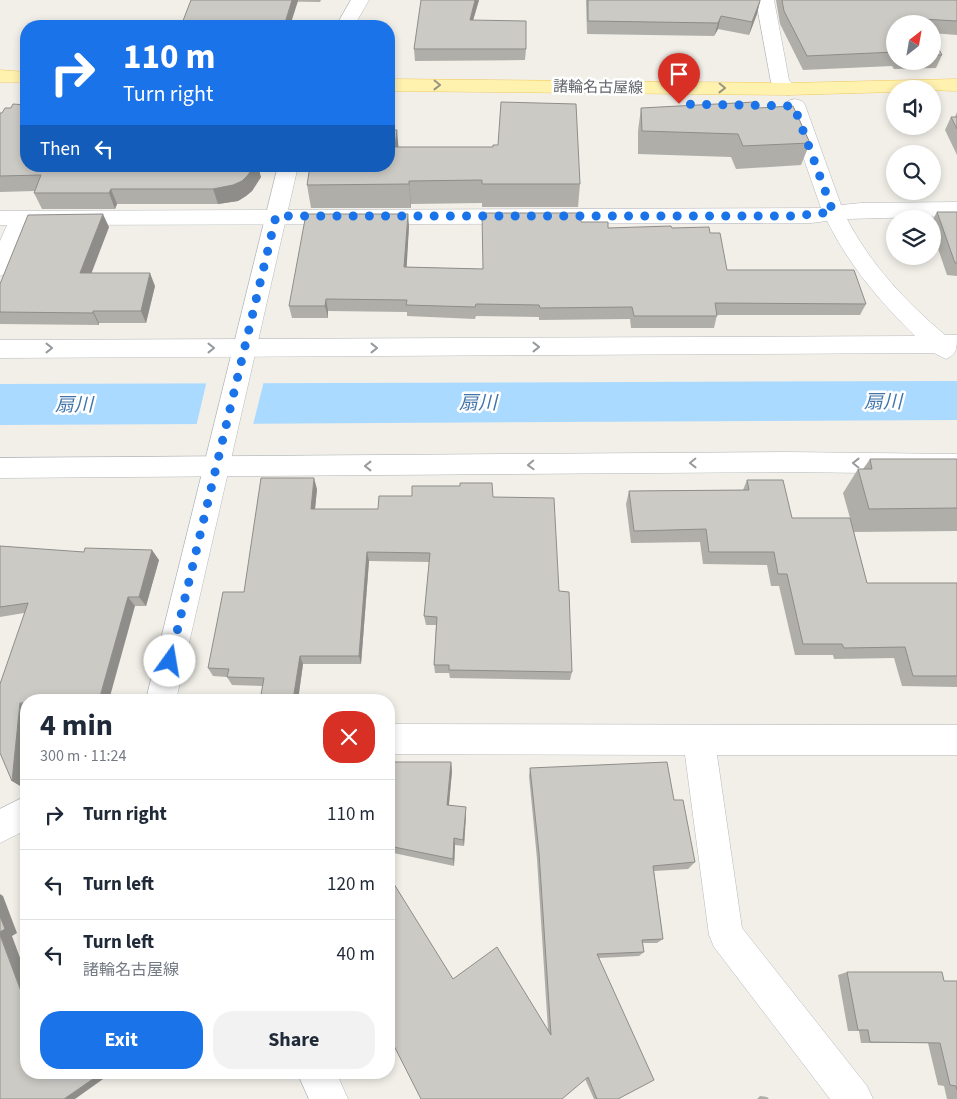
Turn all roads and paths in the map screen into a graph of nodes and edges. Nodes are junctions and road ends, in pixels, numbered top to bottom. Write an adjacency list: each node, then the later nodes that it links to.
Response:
1 (360, 0): 3 (street)
2 (765, 0): 8 (street)
3 (348, 20)
4 (0, 76): 5 (main road)
5 (20, 77)
6 (395, 85): 8 (main road, 諸輪名古屋線, one-way to 8)
7 (957, 85): 8 (main road, 諸輪名古屋線)
8 (791, 97): 10 (main road, 諸輪名古屋線); 12 (main road, 諸輪名古屋線); 15 (street)
9 (957, 100): 11 (main road)
10 (395, 101)
11 (941, 101)
12 (886, 102)
13 (287, 172): 16 (street)
14 (957, 209): 15 (street)
15 (833, 212): 16 (street); 19 (street)
16 (276, 216): 17 (street); 21 (street)
17 (10, 218): 18 (street)
18 (0, 268)
19 (948, 344): 21 (street, one-way to 19); 22 (street)
20 (0, 349): 21 (street, one-way to 21)
21 (245, 349): 24 (street)
22 (957, 359)
23 (957, 464): 24 (street, one-way to 24)
24 (217, 467): 25 (street); 26 (street)
25 (0, 468)
26 (162, 694)
27 (395, 739): 28 (street)
28 (699, 739): 29 (street); 34 (street)
29 (957, 740)
30 (20, 815): 31 (street)
31 (0, 827)
32 (319, 1079): 33 (street)
33 (328, 1099)
34 (854, 1099)

